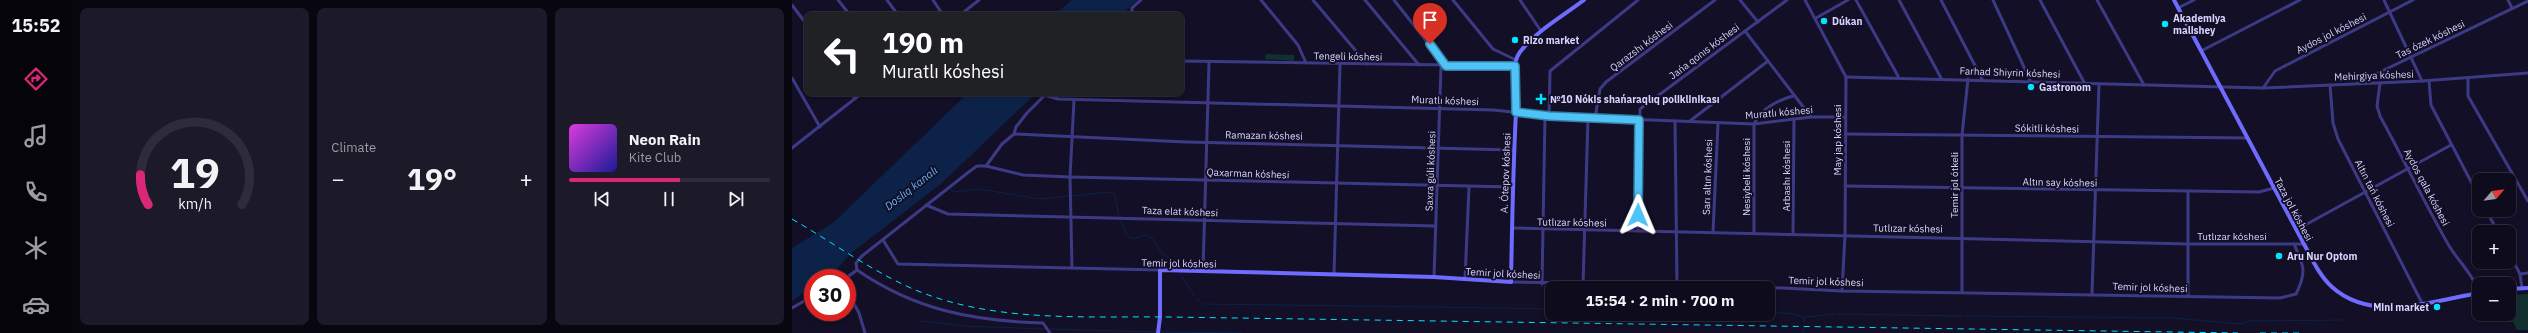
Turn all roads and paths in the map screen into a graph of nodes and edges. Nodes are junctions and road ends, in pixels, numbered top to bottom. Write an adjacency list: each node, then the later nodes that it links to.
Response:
1 (838, 0): 35 (street)
2 (887, 0): 36 (street)
3 (933, 0): 37 (street)
4 (979, 0): 38 (street)
5 (1141, 0): 39 (street)
6 (1262, 0): 52 (street)
7 (1313, 0): 54 (street)
8 (1365, 0): 55 (street)
9 (1394, 0): 57 (street)
10 (1453, 0): 48 (street)
11 (1520, 0): 45 (street)
12 (1584, 0): 45 (street, A. Ótepov kóshesi)
13 (1638, 0): 89 (street)
14 (1716, 0): 93 (street, Qarazshı kóshesi)
15 (1740, 0): 43 (street)
16 (1787, 0): 43 (street, Jańa qonıs kóshesi)
17 (1806, 0): 41 (street, May jap kóshesi)
18 (1848, 0): 41 (street)
19 (1856, 0): 61 (street)
20 (1900, 0): 63 (street)
21 (1941, 0): 65 (street)
22 (1993, 0): 67 (street)
23 (2040, 0): 71 (street)
24 (2098, 0): 74 (street)
25 (2174, 0): 33 (street, Taza jol kóshesi)
26 (2194, 0): 33 (street)
27 (2300, 0): 46 (street)
28 (2384, 0): 40 (street)
29 (2413, 0): 40 (street, Aydos jol kóshesi)
30 (2508, 0): 34 (street)
31 (2528, 1): 34 (street, Tas ózek kóshesi)
32 (792, 5): 42 (street)
33 (2178, 8): 46 (street, Taza jol kóshesi)
34 (2512, 8): 47 (street, Tas ózek kóshesi)
35 (848, 12)
36 (896, 12)
37 (941, 12)
38 (964, 12)
39 (1132, 12)
40 (2390, 12): 47 (street); 77 (street, Aydos jol kóshesi)
41 (1816, 18): 60 (street, May jap kóshesi)
42 (804, 22)
43 (1758, 22): 44 (street, Jańa qonıs kóshesi)
44 (1744, 31): 51 (street); 95 (street, Jańa qonıs kóshesi)
45 (1542, 32): 48 (street, A. Ótepov kóshesi)
46 (2201, 51): 76 (street, Taza jol kóshesi)
47 (2412, 56): 68 (street); 73 (street, Tas ózek kóshesi)
48 (1516, 60): 58 (street, A. Ótepov kóshesi)
49 (1184, 61): 50 (street, Tengeli kóshesi)
50 (1209, 62): 52 (street, Tengeli kóshesi); 85 (street)
51 (1768, 62): 82 (street); 97 (street)
52 (1306, 63): 53 (street, Tengeli kóshesi)
53 (1340, 65): 54 (street, Tengeli kóshesi); 86 (street)
54 (1368, 65): 55 (street, Tengeli kóshesi)
55 (1419, 65): 56 (street, Tengeli kóshesi)
56 (1442, 66): 57 (street, Tengeli kóshesi); 87 (street, Saxra gúli kóshesi)
57 (1446, 66): 58 (street, Tengeli kóshesi)
58 (1515, 66): 88 (street, A. Ótepov kóshesi)
59 (2528, 73): 66 (street, Mehirgiya kóshesi)
60 (1846, 76): 61 (street, Farhad Shiyrin kóshesi); 91 (street, May jap kóshesi)
61 (1898, 76): 63 (street, Farhad Shiyrin kóshesi)
62 (792, 78): 100 (street)
63 (1941, 78): 64 (street, Farhad Shiyrin kóshesi)
64 (1968, 79): 65 (street, Farhad Shiyrin kóshesi); 103 (street, Temir jol ótkeli)
65 (1982, 79): 67 (street, Farhad Shiyrin kóshesi)
66 (2468, 79): 69 (street, Mehirgiya kóshesi); 128 (street)
67 (2030, 80): 71 (street, Farhad Shiyrin kóshesi)
68 (2422, 81): 69 (street, Mehirgiya kóshesi); 70 (street, Mehirgiya kóshesi)
69 (2429, 81): 109 (street)
70 (2380, 83): 73 (street, Mehirgiya kóshesi); 114 (street, Aydos qala kóshesi)
71 (2085, 84): 72 (street, Farhad Shiyrin kóshesi)
72 (2099, 84): 74 (street, Farhad Shiyrin kóshesi); 104 (street)
73 (2355, 84): 75 (street, Mehirgiya kóshesi)
74 (2144, 85): 76 (street, Farhad Shiyrin kóshesi)
75 (2330, 85): 77 (street, Mehirgiya kóshesi); 127 (street, Altın tań kóshesi)
76 (2220, 86): 77 (street, Mehirgiya kóshesi); 106 (street, Taza jol kóshesi)
77 (2263, 88)
78 (854, 96): 83 (street)
79 (858, 96): 83 (street)
80 (1044, 96): 101 (street)
81 (1051, 96): 84 (street, Muratlı kóshesi)
82 (1793, 96): 90 (street); 99 (street, Nesiybeli kóshesi)
83 (855, 99): 100 (street)
84 (1074, 100): 85 (street, Muratlı kóshesi); 105 (street)
85 (1208, 104): 86 (street, Muratlı kóshesi); 107 (street)
86 (1338, 106): 87 (street, Muratlı kóshesi); 108 (street)
87 (1440, 108): 88 (street, Muratlı kóshesi); 110 (street, Saxra gúli kóshesi)
88 (1516, 112): 89 (street, Muratlı kóshesi); 112 (street, A. Ótepov kóshesi)
89 (1547, 116): 92 (street, Muratlı kóshesi); 135 (street)
90 (1811, 117): 91 (street, Muratlı kóshesi); 94 (street, Muratlı kóshesi)
91 (1845, 117): 102 (street, May jap kóshesi)
92 (1588, 118): 93 (street, Muratlı kóshesi); 139 (street)
93 (1595, 118): 95 (street, Muratlı kóshesi)
94 (1794, 119): 99 (street, Muratlı kóshesi); 142 (street, Arbashı kóshesi)
95 (1639, 120): 96 (street, Muratlı kóshesi); 137 (street)
96 (1675, 121): 97 (street, Muratlı kóshesi); 138 (street)
97 (1690, 121): 98 (street, Muratlı kóshesi)
98 (1718, 122): 99 (street, Muratlı kóshesi); 140 (street, Sarı altın kóshesi)
99 (1754, 124): 141 (street, Nesiybeli kóshesi)
100 (820, 126): 111 (street)
101 (1014, 134): 105 (street, Ramazan kóshesi); 113 (street)
102 (1846, 134): 103 (street, Sókitli kóshesi); 120 (street, May jap kóshesi)
103 (1962, 135): 104 (street, Sókitli kóshesi); 123 (street, Temir jol ótkeli)
104 (2097, 137): 106 (street, Sókitli kóshesi); 125 (street)
105 (1072, 138): 107 (street, Ramazan kóshesi); 115 (street)
106 (2248, 138): 124 (street, Taza jol kóshesi)
107 (1206, 142): 108 (street, Ramazan kóshesi); 116 (street)
108 (1336, 144): 110 (street, Ramazan kóshesi); 117 (street)
109 (2451, 145): 114 (street); 118 (street)
110 (1439, 146): 112 (street, Ramazan kóshesi); 119 (street, Saxra gúli kóshesi)
111 (792, 148)
112 (1513, 150): 122 (street, A. Ótepov kóshesi)
113 (986, 166): 115 (street, Qaxarman kóshesi); 129 (street)
114 (2408, 168): 127 (street); 158 (street, Aydos qala kóshesi)
115 (1070, 177): 116 (street, Qaxarman kóshesi); 130 (street)
116 (1205, 180): 117 (street, Qaxarman kóshesi); 131 (street)
117 (1336, 184): 119 (street, Qaxarman kóshesi); 132 (street)
118 (2472, 184)
119 (1438, 186): 121 (street, Qaxarman kóshesi); 133 (street, Saxra gúli kóshesi)
120 (1845, 186): 123 (street, Altın say kóshesi); 143 (street, May jap kóshesi)
121 (1469, 187): 122 (street, Qaxarman kóshesi); 160 (street)
122 (1512, 187): 134 (street, A. Ótepov kóshesi)
123 (1962, 188): 125 (street, Altın say kóshesi); 144 (street, Temir jol ótkeli)
124 (2274, 188): 126 (street, Altın say kóshesi); 136 (street, Taza jol kóshesi)
125 (2096, 190): 126 (street, Altın say kóshesi); 146 (street)
126 (2188, 191): 147 (street)
127 (2364, 191): 136 (street); 176 (street, Altın tań kóshesi)
128 (2528, 201)
129 (926, 205): 130 (street, Taza elat kóshesi); 145 (street)
130 (1072, 216): 131 (street, Taza elat kóshesi); 151 (street)
131 (1205, 220): 132 (street, Taza elat kóshesi); 154 (street)
132 (1337, 223): 133 (street, Taza elat kóshesi); 156 (street)
133 (1436, 226): 159 (street, Saxra gúli kóshesi)
134 (1512, 228): 135 (street, Tutlızar kóshesi); 163 (street, A. Ótepov kóshesi)
135 (1542, 230): 139 (street, Tutlızar kóshesi); 164 (street)
136 (2296, 230): 149 (street, Taza jol kóshesi)
137 (1638, 231): 138 (street, Tutlızar kóshesi); 139 (street, Tutlızar kóshesi)
138 (1675, 231): 140 (street, Tutlızar kóshesi); 162 (street)
139 (1583, 232): 161 (street)
140 (1713, 232): 141 (street, Tutlızar kóshesi)
141 (1754, 233): 142 (street, Tutlızar kóshesi)
142 (1793, 234): 143 (street, Tutlızar kóshesi)
143 (1845, 235): 144 (street, Tutlızar kóshesi); 170 (street, May jap kóshesi)
144 (1962, 238): 146 (street, Tutlızar kóshesi); 171 (street, Temir jol ótkeli)
145 (883, 240): 151 (street, Temir jol kóshesi); 152 (street)
146 (2095, 242): 147 (street, Tutlızar kóshesi); 172 (street)
147 (2188, 244): 148 (street, Tutlızar kóshesi); 174 (street)
148 (2294, 244): 149 (street, Tutlızar kóshesi); 174 (street, Temir jol kóshesi)
149 (2304, 244): 176 (street, Taza jol kóshesi)
150 (2516, 266): 157 (street)
151 (1072, 268): 153 (street, Temir jol kóshesi)
152 (857, 270): 180 (street)
153 (1160, 270): 154 (street, Temir jol kóshesi); 181 (street)
154 (1203, 271): 156 (street, Temir jol kóshesi)
155 (2528, 273): 157 (street)
156 (1334, 274): 159 (street, Temir jol kóshesi)
157 (2520, 274): 168 (street)
158 (2472, 277)
159 (1434, 278): 160 (street, Temir jol kóshesi)
160 (1465, 279): 163 (street, Temir jol kóshesi)
161 (1583, 281)
162 (1677, 281)
163 (1511, 282): 164 (street, Temir jol kóshesi)
164 (1542, 284): 165 (street, Temir jol kóshesi)
165 (1545, 284)
166 (1775, 288): 170 (street, Temir jol kóshesi)
167 (2516, 288): 168 (street)
168 (2522, 288): 169 (street)
169 (2528, 288)
170 (1842, 291): 171 (street, Temir jol kóshesi)
171 (1962, 291): 172 (street, Temir jol kóshesi)
172 (2092, 293): 174 (street, Temir jol kóshesi)
173 (2472, 294): 176 (street, Taza jol kóshesi)
174 (2188, 296)
175 (804, 301): 177 (street)
176 (2422, 303)
177 (792, 308)
178 (856, 308): 179 (street)
179 (865, 333)
180 (1050, 333)
181 (1158, 333)

